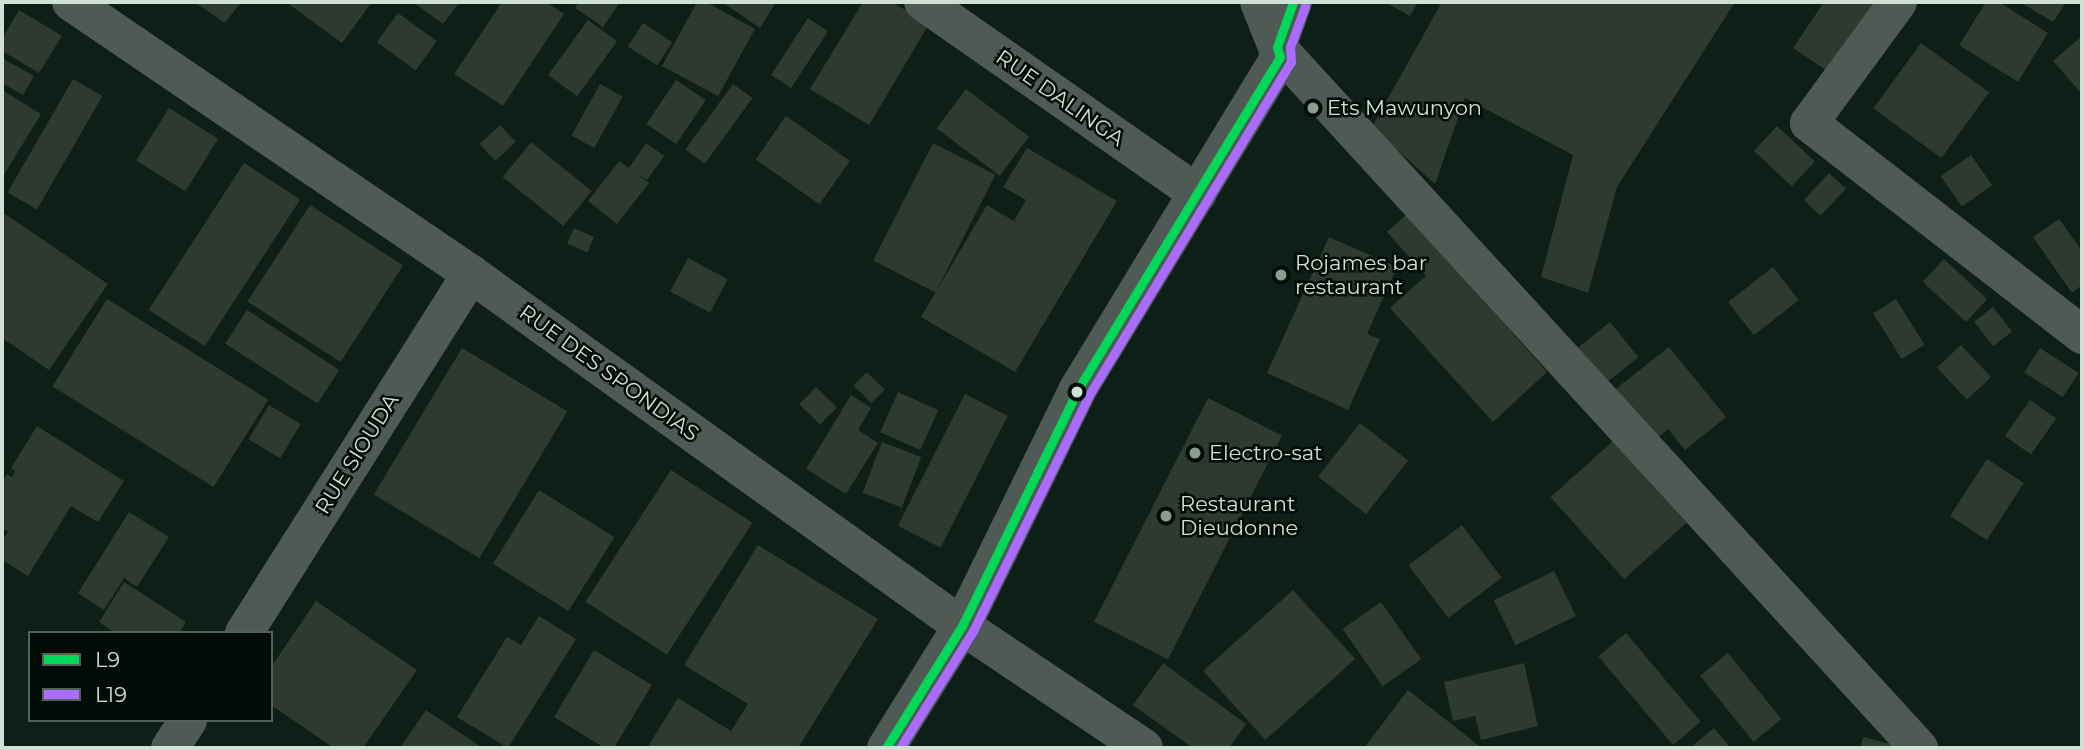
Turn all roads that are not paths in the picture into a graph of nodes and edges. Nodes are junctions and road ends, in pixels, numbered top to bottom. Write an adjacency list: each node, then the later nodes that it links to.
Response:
1 (71, 2): 8 (street, RUE DES SPONDIAS)
2 (923, 2): 7 (street, RUE DALINGA)
3 (1259, 2): 6 (street)
4 (1293, 2): 6 (street)
5 (1898, 2): 9 (street)
6 (1277, 47): 7 (street); 16 (street)
7 (1198, 194): 10 (street)
8 (471, 274): 10 (street, RUE DES SPONDIAS); 11 (street, RUE SIOUDA)
9 (2082, 335)
10 (962, 626): 14 (street); 15 (street, RUE DES SPONDIAS)
11 (245, 631)
12 (187, 722): 13 (street)
13 (170, 748)
14 (886, 748)
15 (1144, 748)
16 (1919, 748)

